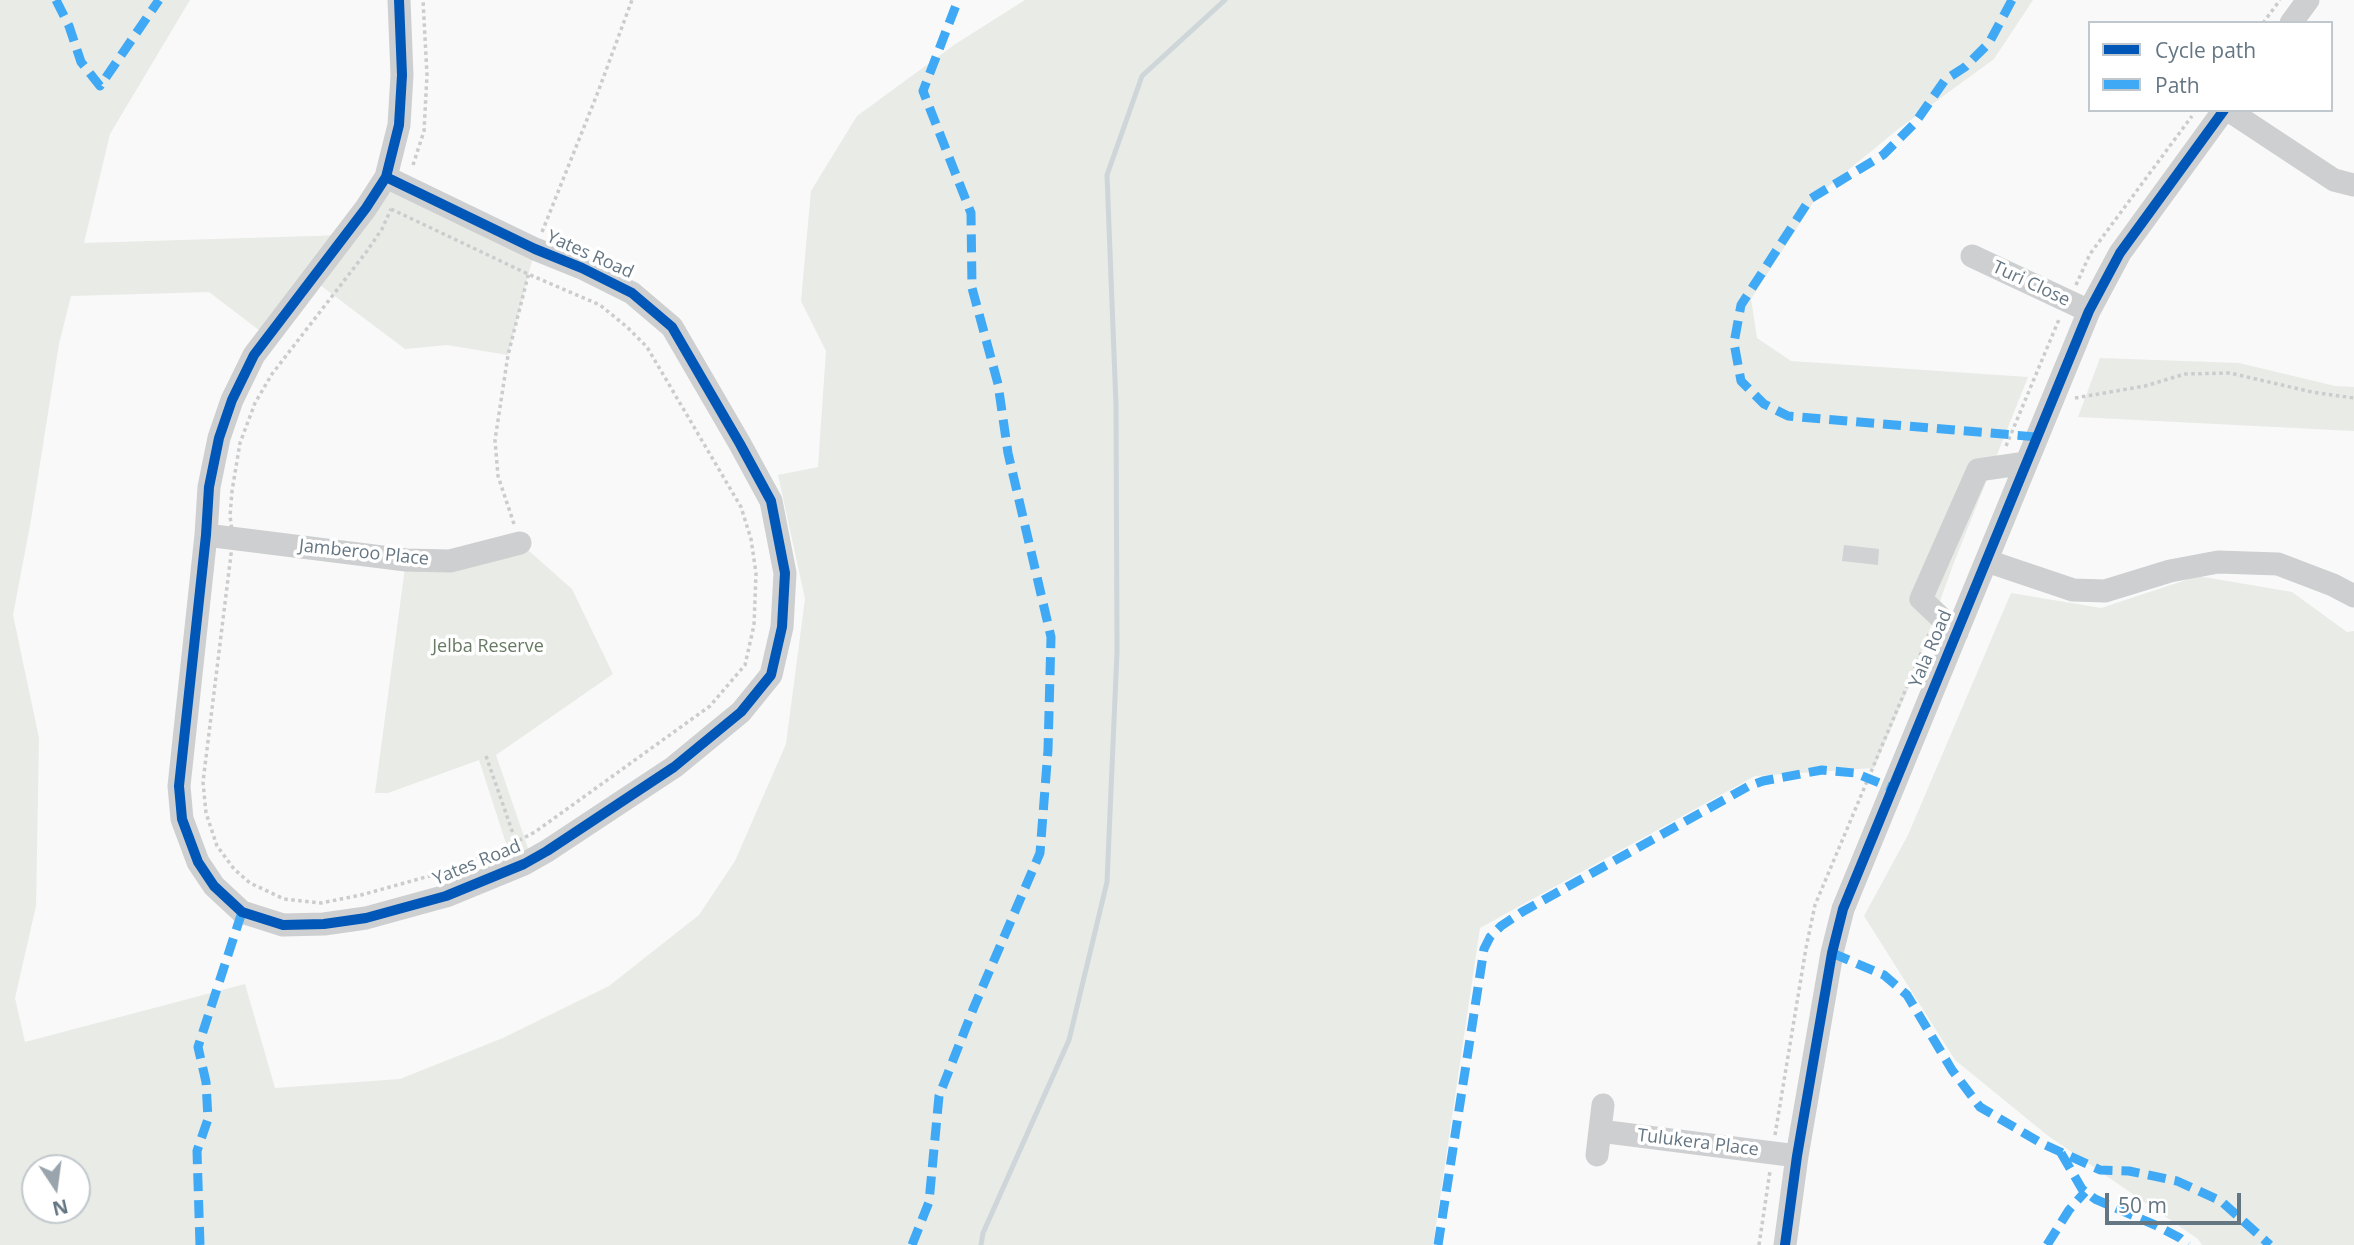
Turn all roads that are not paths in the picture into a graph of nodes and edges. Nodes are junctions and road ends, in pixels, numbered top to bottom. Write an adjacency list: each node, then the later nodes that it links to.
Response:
1 (399, 0): 6 (street, Yates Road)
2 (2308, 0): 3 (street)
3 (2292, 21)
4 (2225, 112): 9 (street, Yala Road)
5 (2229, 112): 7 (street)
6 (386, 177): 11 (street, Yates Road); 11 (street, Yates Road)
7 (2354, 186)
8 (1972, 256): 9 (street, Turi Close)
9 (2090, 311): 10 (street, Yala Road)
10 (2026, 463): 13 (street, Yala Road); 15 (street)
11 (206, 535): 12 (street, Jamberoo Place)
12 (520, 543)
13 (1987, 561): 14 (street); 15 (street, Yala Road)
14 (2354, 596)
15 (1956, 633): 19 (street, Yala Road)
16 (1603, 1105): 17 (street)
17 (1600, 1131): 18 (street); 19 (street, Tulukera Place)
18 (1597, 1155)
19 (1797, 1156): 20 (street, Yala Road)
20 (1785, 1245)

